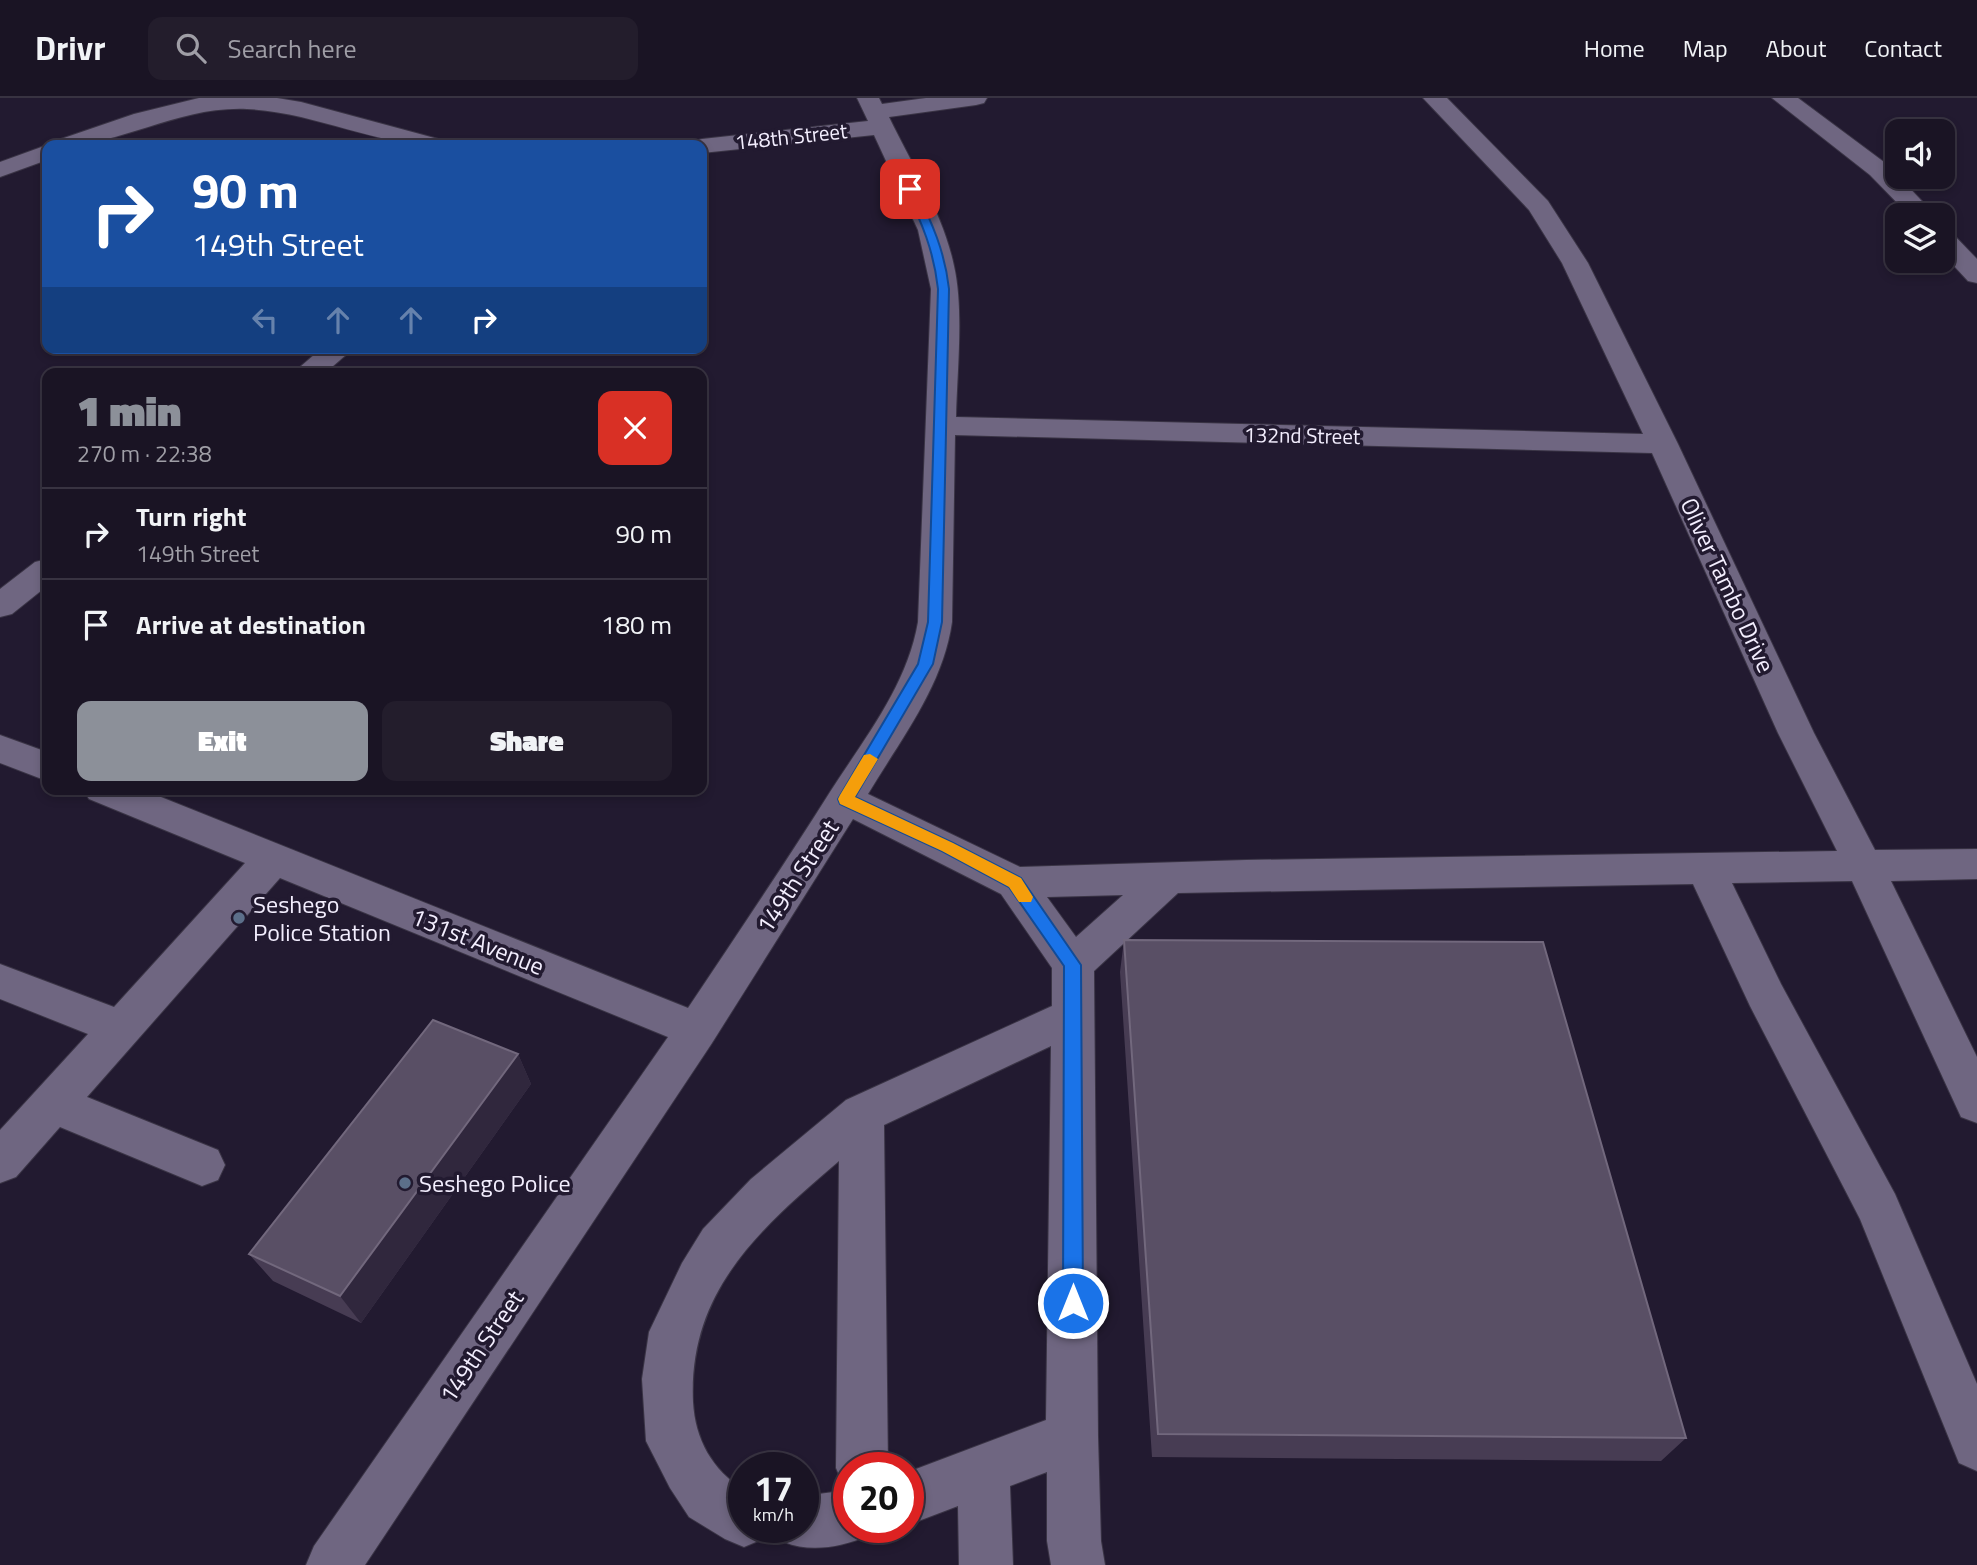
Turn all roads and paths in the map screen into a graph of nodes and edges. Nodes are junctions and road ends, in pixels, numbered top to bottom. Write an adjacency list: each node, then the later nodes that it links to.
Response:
1 (976, 98): 4 (street, 148th Street)
2 (1434, 98): 16 (street, Oliver Tambo Drive)
3 (1783, 98): 10 (street)
4 (874, 112): 7 (street, 148th Street); 15 (street, 149th Street)
5 (82, 140): 6 (street)
6 (416, 140)
7 (707, 145)
8 (42, 154): 9 (street)
9 (0, 170)
10 (1911, 203)
11 (1955, 251): 12 (street)
12 (1977, 275)
13 (332, 354): 14 (street)
14 (314, 368)
15 (941, 426): 16 (street, 132nd Street); 22 (street, 149th Street)
16 (1663, 444): 25 (street, Oliver Tambo Drive)
17 (42, 574): 18 (street)
18 (0, 606)
19 (0, 748): 20 (street)
20 (42, 765)
21 (117, 795): 23 (street, 131st Avenue)
22 (845, 799): 28 (street); 33 (street, 149th Street)
23 (274, 858): 32 (street); 33 (street, 131st Avenue)
24 (1977, 864): 25 (street)
25 (1862, 866): 26 (street); 35 (street, Oliver Tambo Drive)
26 (1706, 870): 27 (street); 40 (street)
27 (1169, 877): 28 (street); 29 (street)
28 (1015, 883): 29 (street)
29 (1073, 965): 31 (street)
30 (0, 981): 32 (street)
31 (1074, 1015): 36 (street); 39 (street)
32 (121, 1028): 34 (street)
33 (697, 1030): 45 (street, 149th Street)
34 (53, 1103): 37 (street); 38 (street)
35 (1977, 1103)
36 (862, 1114): 41 (street); 44 (street)
37 (0, 1162)
38 (202, 1165)
39 (1072, 1436): 42 (street); 47 (street)
40 (1977, 1445)
41 (862, 1452)
42 (983, 1473): 43 (street); 46 (street)
43 (924, 1493)
44 (728, 1510)
45 (333, 1565)
46 (986, 1565)
47 (1078, 1565)

